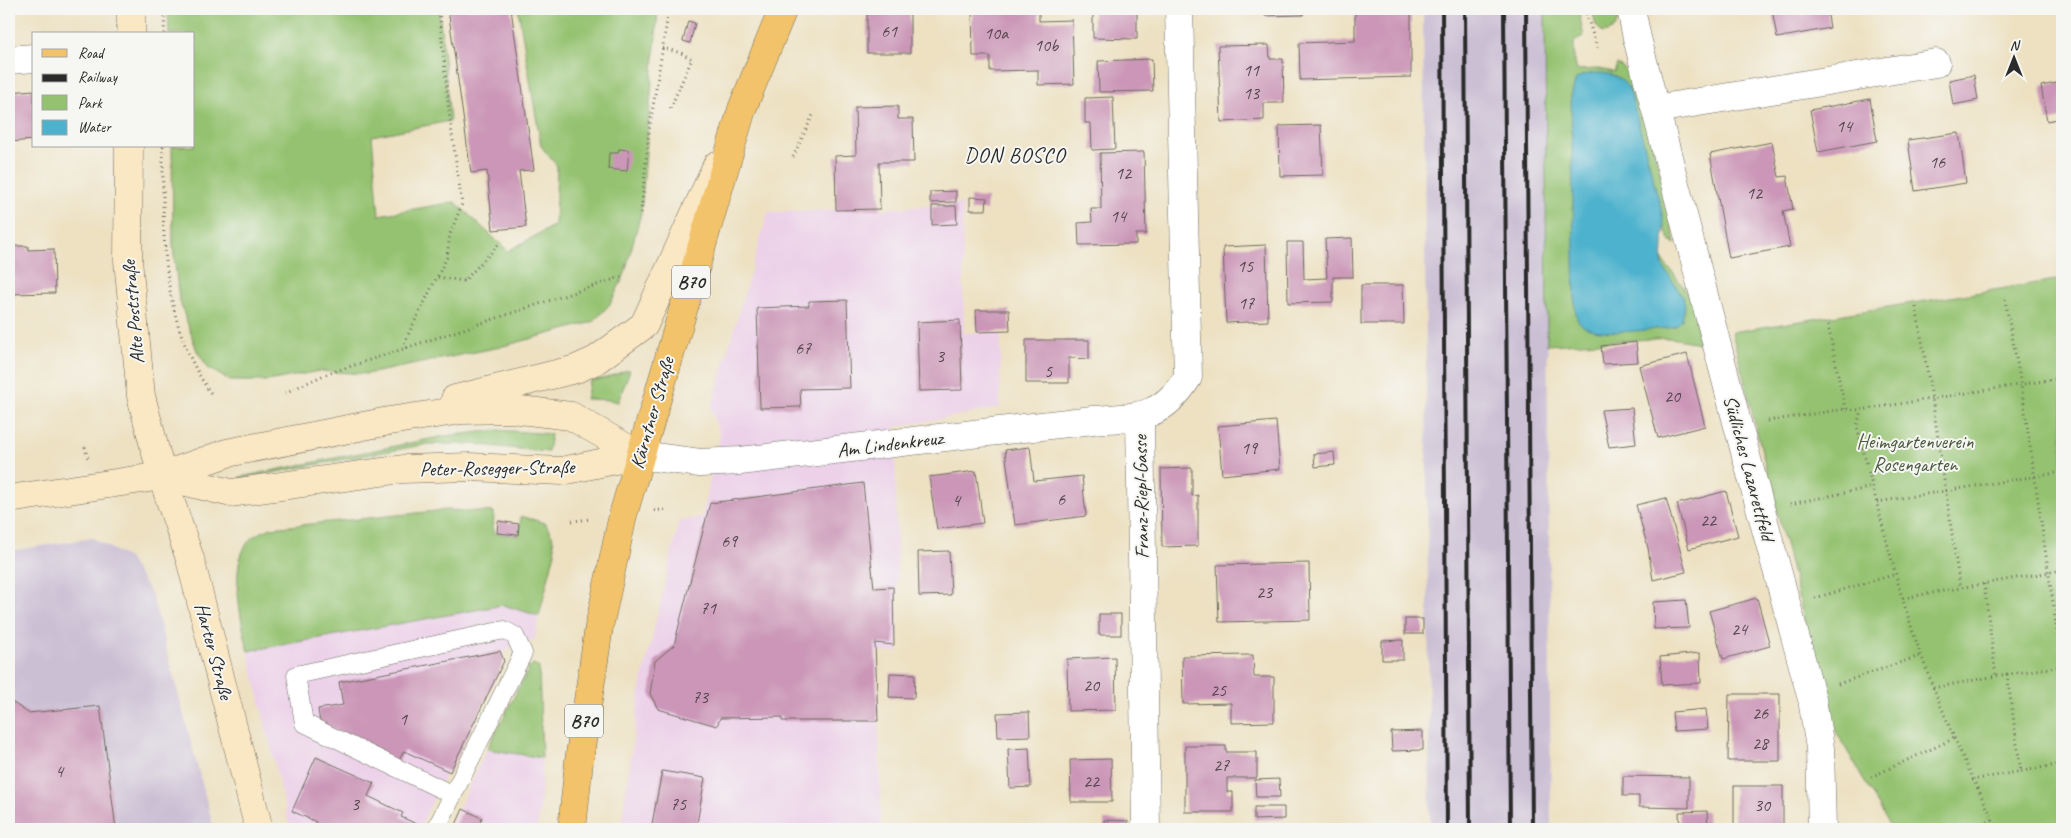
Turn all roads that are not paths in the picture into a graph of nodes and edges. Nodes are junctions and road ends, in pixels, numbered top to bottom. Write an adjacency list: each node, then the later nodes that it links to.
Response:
1 (131, 9): 5 (main road)
2 (783, 9): 9 (main road, Kärntner Straße / B70)
3 (1180, 9): 13 (street, Franz-Riepl-Gasse)
4 (1631, 9): 10 (street, Südliches Lazarettfeld)
5 (131, 32)
6 (32, 58): 7 (street)
7 (9, 60)
8 (1936, 63): 10 (street)
9 (742, 109): 12 (main road); 14 (main road, Kärntner Straße / B70)
10 (1656, 109): 22 (street, Südliches Lazarettfeld)
11 (129, 148): 15 (main road, Alte Poststraße)
12 (415, 417): 14 (main road, Peter-Rosegger-Straße); 15 (main road, Peter-Rosegger-Straße)
13 (1140, 417): 14 (street, Am Lindenkreuz); 21 (street, Franz-Riepl-Gasse)
14 (639, 455): 15 (main road, Peter-Rosegger-Straße); 20 (main road, Kärntner Straße / B70)
15 (162, 476): 16 (main road, Peter-Rosegger-Straße); 18 (main road, Harter Straße)
16 (9, 499)
17 (453, 795): 17 (lane); 19 (lane)
18 (259, 829)
19 (436, 829)
20 (572, 829)
21 (1146, 829)
22 (1822, 829)

